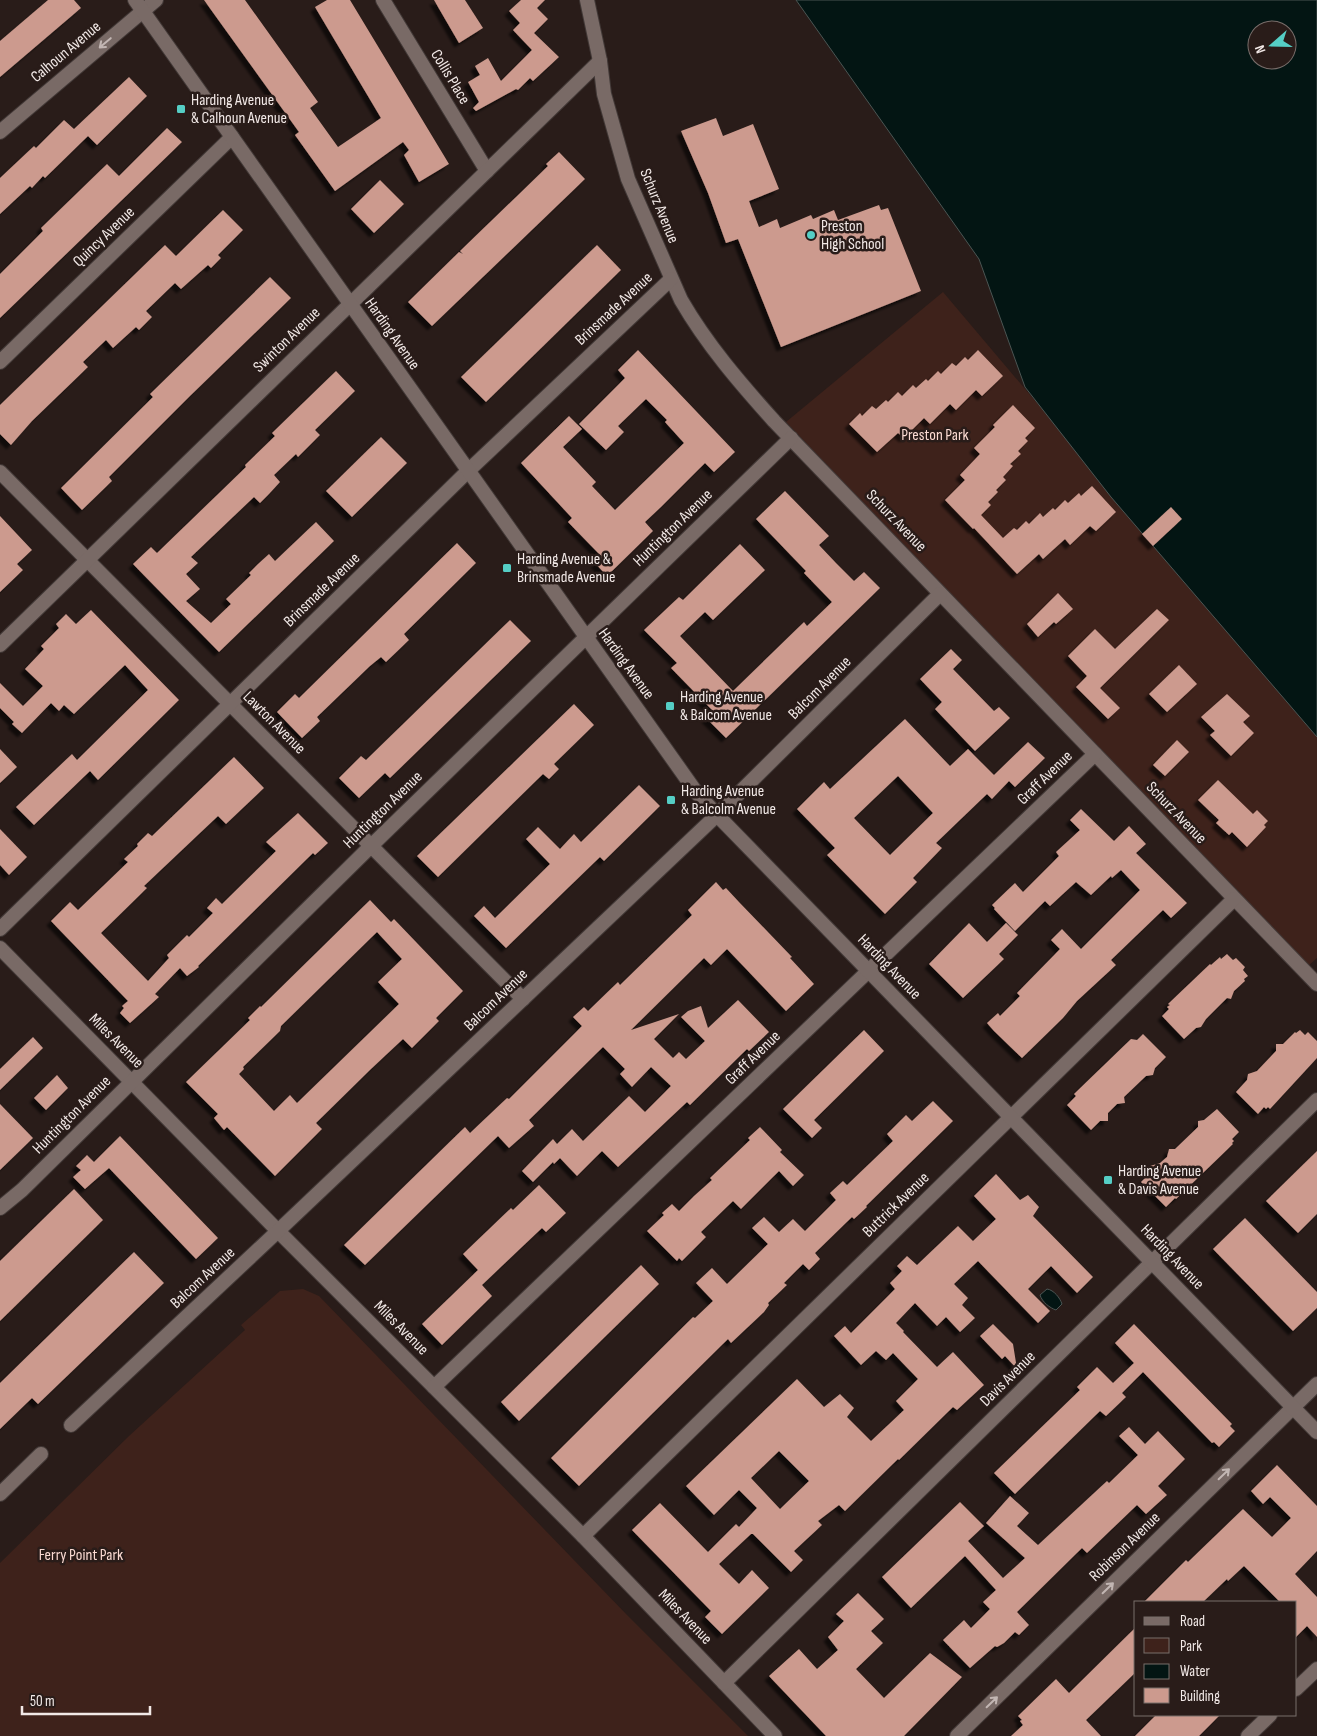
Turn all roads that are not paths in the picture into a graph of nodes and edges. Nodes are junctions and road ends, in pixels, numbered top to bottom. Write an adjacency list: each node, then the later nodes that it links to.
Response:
1 (156, 0): 4 (street, Calhoun Avenue)
2 (383, 0): 8 (street, Collis Place)
3 (587, 0): 5 (street, Schurz Avenue)
4 (139, 6): 6 (street, Calhoun Avenue, one-way to 6); 7 (street, Harding Avenue)
5 (600, 61): 8 (street, Swinton Avenue); 9 (street, Schurz Avenue)
6 (0, 132)
7 (232, 137): 10 (street, Harding Avenue); 11 (street, Quincy Avenue)
8 (488, 171): 10 (street, Swinton Avenue)
9 (671, 279): 12 (street, Schurz Avenue); 13 (street, Brinsmade Avenue)
10 (350, 304): 13 (street, Harding Avenue); 15 (street, Swinton Avenue)
11 (0, 362)
12 (791, 438): 16 (street, Schurz Avenue); 17 (street, Huntington Avenue)
13 (468, 471): 17 (street, Harding Avenue); 19 (street, Brinsmade Avenue)
14 (0, 472): 15 (street, Lawton Avenue)
15 (87, 560): 18 (street, Swinton Avenue); 19 (street, Lawton Avenue)
16 (940, 594): 20 (street, Schurz Avenue); 21 (street, Balcom Avenue)
17 (586, 638): 21 (street, Harding Avenue); 22 (street, Huntington Avenue)
18 (0, 644)
19 (230, 703): 22 (street, Lawton Avenue); 24 (street, Brinsmade Avenue)
20 (1095, 754): 23 (street, Schurz Avenue); 26 (street, Graff Avenue)
21 (717, 815): 26 (street, Harding Avenue); 28 (street, Balcom Avenue)
22 (371, 846): 28 (street, Lawton Avenue); 29 (street, Huntington Avenue)
23 (1234, 899): 27 (street, Schurz Avenue); 31 (street, Buttrick Avenue)
24 (0, 929)
25 (0, 948): 29 (street, Miles Avenue)
26 (869, 972): 31 (street, Harding Avenue); 36 (street, Graff Avenue)
27 (1317, 984)
28 (523, 998): 33 (street, Balcom Avenue)
29 (131, 1081): 32 (street, Huntington Avenue); 33 (street, Miles Avenue)
30 (1317, 1100): 34 (street, Davis Avenue)
31 (1011, 1117): 34 (street, Harding Avenue); 42 (street, Buttrick Avenue)
32 (0, 1208)
33 (278, 1231): 36 (street, Miles Avenue); 38 (street, Balcom Avenue)
34 (1152, 1262): 37 (street, Harding Avenue); 44 (street, Davis Avenue)
35 (1317, 1384): 37 (street, Robinson Avenue)
36 (434, 1387): 42 (street, Miles Avenue)
37 (1293, 1407): 39 (street, Harding Avenue); 48 (street, Robinson Avenue, one-way to 37)
38 (71, 1425)
39 (1317, 1432)
40 (41, 1454): 41 (street)
41 (0, 1494)
42 (583, 1536): 44 (street, Miles Avenue)
43 (1317, 1669): 45 (street)
44 (724, 1683): 47 (street, Miles Avenue)
45 (1297, 1689)
46 (1269, 1716): 49 (street)
47 (775, 1736)
48 (957, 1736)
49 (1248, 1736)

